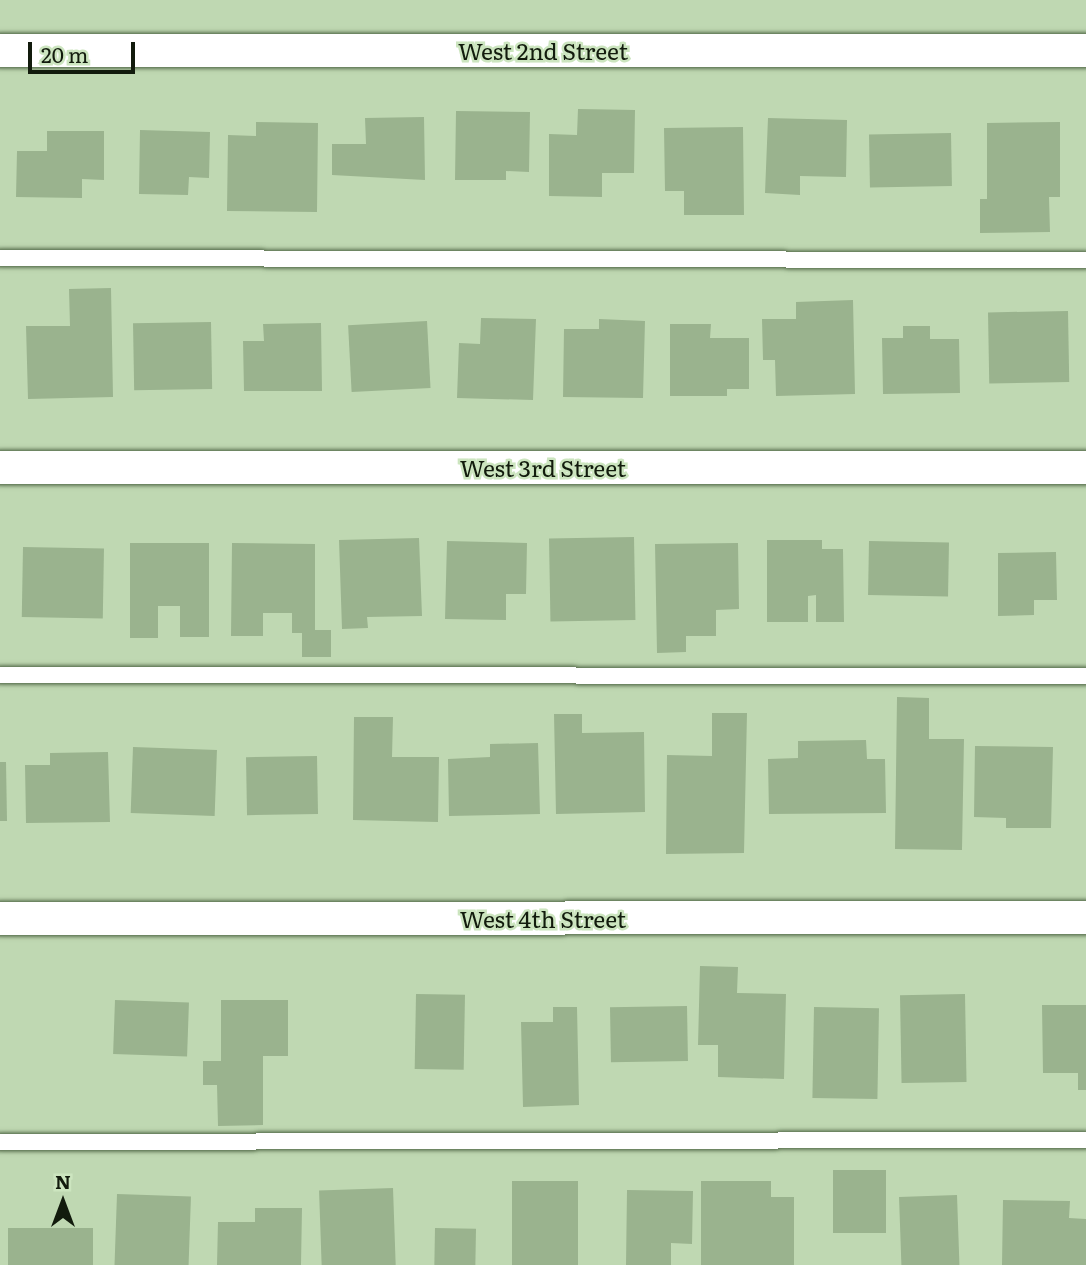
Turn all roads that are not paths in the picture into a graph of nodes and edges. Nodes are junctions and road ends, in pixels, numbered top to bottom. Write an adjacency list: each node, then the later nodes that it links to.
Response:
1 (0, 50): 2 (street, West 2nd Street)
2 (1086, 50)
3 (0, 258): 4 (lane)
4 (1086, 260)
5 (0, 467): 6 (street, West 3rd Street)
6 (1086, 467)
7 (0, 675): 8 (lane)
8 (1086, 676)
9 (1086, 917): 10 (street, West 4th Street)
10 (0, 918)
11 (1086, 1140): 12 (lane)
12 (0, 1142)

